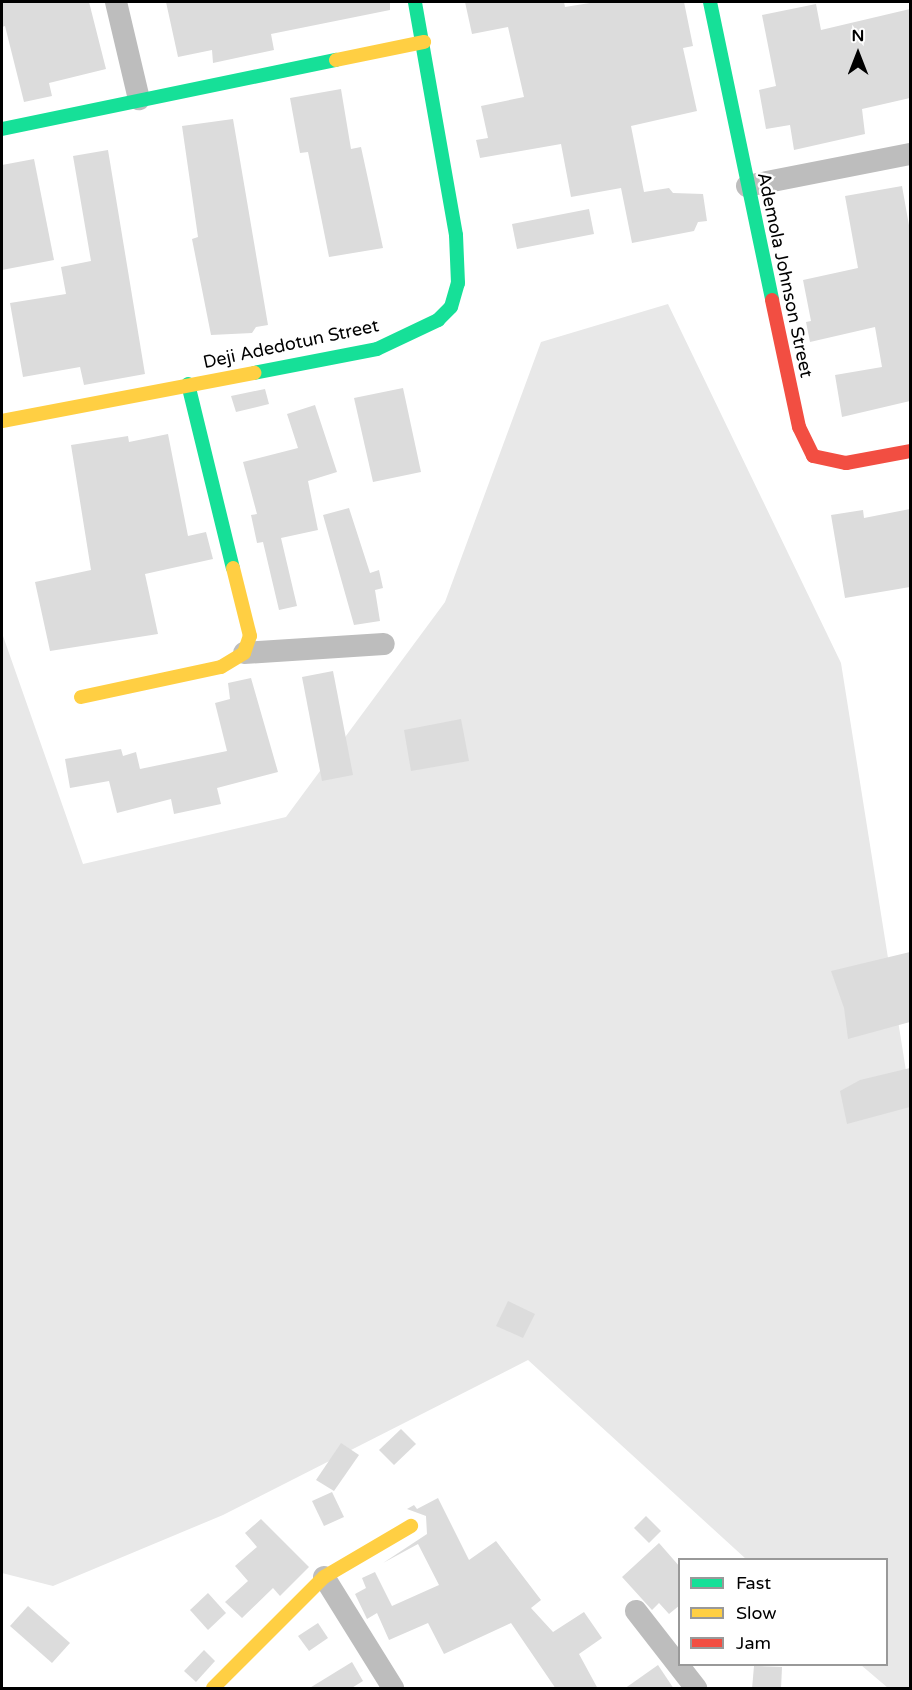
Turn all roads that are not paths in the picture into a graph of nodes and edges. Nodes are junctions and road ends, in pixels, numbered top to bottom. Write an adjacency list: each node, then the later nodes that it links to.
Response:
1 (116, 2): 5 (street)
2 (416, 2): 4 (street, Deji Adedotun Street)
3 (710, 2): 8 (street, Ademola Johnson Street)
4 (424, 42): 5 (street); 9 (street, Deji Adedotun Street)
5 (139, 99): 6 (street)
6 (2, 129)
7 (910, 154): 8 (street)
8 (747, 186): 11 (street, Ademola Johnson Street)
9 (188, 384): 10 (street, Deji Adedotun Street); 13 (street)
10 (2, 421)
11 (910, 451)
12 (384, 644): 13 (street)
13 (244, 653): 14 (street)
14 (81, 697)
15 (411, 1526): 16 (street)
16 (324, 1577): 20 (street); 21 (street)
17 (636, 1611): 18 (street)
18 (678, 1666)
19 (678, 1666): 22 (street)
20 (213, 1689)
21 (393, 1689)
22 (696, 1689)

